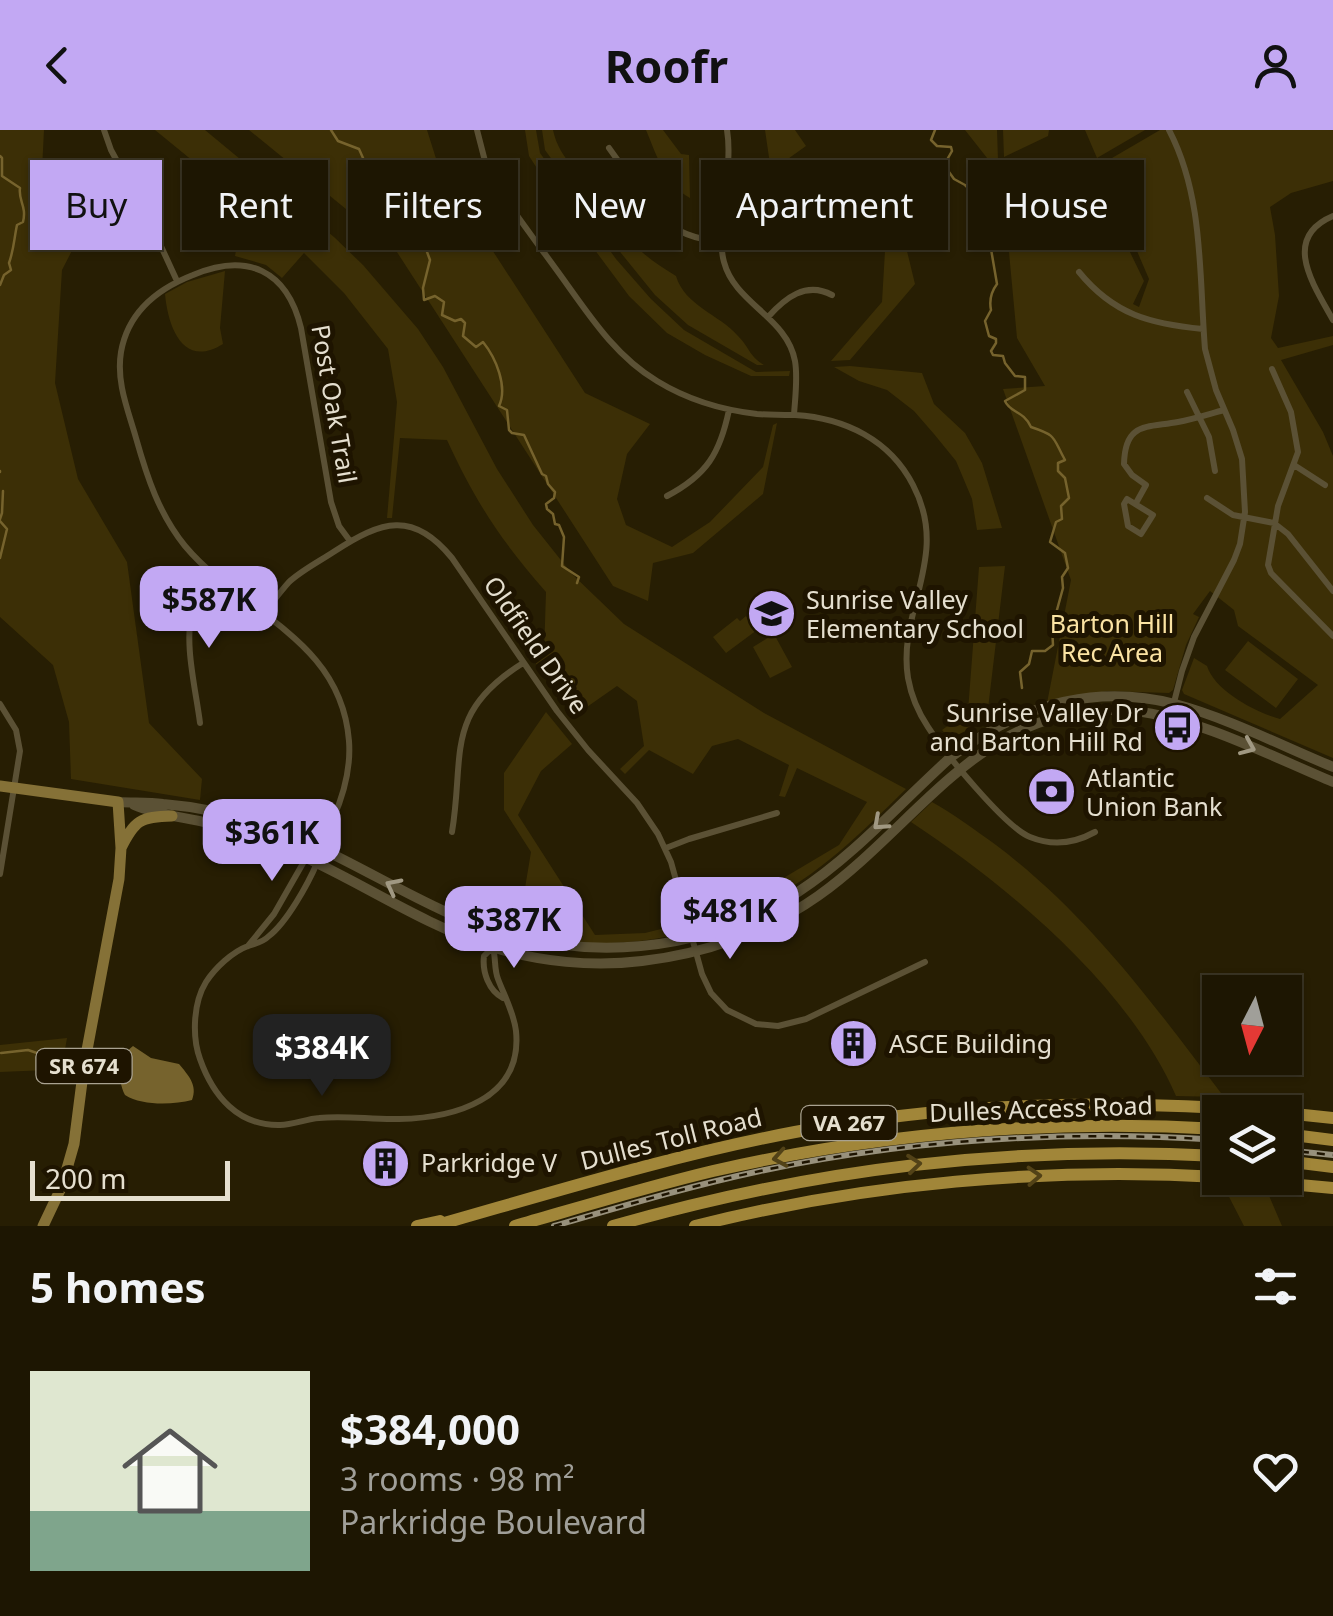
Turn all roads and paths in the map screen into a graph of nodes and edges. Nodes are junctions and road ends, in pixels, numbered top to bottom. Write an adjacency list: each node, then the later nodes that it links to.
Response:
1 (104, 130): 11 (street)
2 (477, 130): 18 (street)
3 (727, 130): 6 (street)
4 (1168, 130): 15 (street)
5 (609, 148): 8 (street)
6 (729, 160)
7 (1333, 216): 14 (street)
8 (701, 238)
9 (722, 250): 13 (street)
10 (1079, 272): 15 (street)
11 (177, 281): 30 (street, Post Oak Trail); 31 (street, Post Oak Trail)
12 (832, 295): 13 (street)
13 (768, 317): 20 (street)
14 (1333, 320)
15 (1204, 329): 19 (street)
16 (1272, 370): 22 (street)
17 (1188, 392): 21 (street)
18 (729, 410): 20 (street); 25 (street)
19 (1224, 410): 21 (street); 28 (street)
20 (794, 415): 40 (street)
21 (1200, 417): 23 (street); 27 (street)
22 (1294, 465): 24 (street); 29 (street)
23 (1215, 472)
24 (1324, 485)
25 (667, 496)
26 (1207, 498): 28 (street)
27 (1136, 503): 27 (street)
28 (1245, 517): 29 (street); 37 (street)
29 (1274, 523): 32 (street); 34 (street)
30 (350, 541): 33 (street, Oldfield Drive); 35 (street, Oldfield Drive)
31 (214, 574): 33 (street, Post Oak Trail); 39 (street)
32 (1333, 590)
33 (264, 613): 53 (street, Post Oak Trail)
34 (1333, 636)
35 (523, 662): 50 (street); 54 (street, Oldfield Drive)
36 (0, 704): 45 (street)
37 (1174, 704): 38 (street); 40 (main road); 41 (main road)
38 (1170, 718): 42 (main road); 43 (main road, one-way to 43)
39 (200, 724)
40 (952, 757): 42 (street); 58 (main road, one-way to 58)
41 (1333, 767)
42 (961, 768): 51 (street); 60 (main road)
43 (1333, 782)
44 (0, 786): 45 (main road)
45 (15, 788): 46 (main road); 56 (street)
46 (118, 802): 47 (main road); 52 (main road, SR 674)
47 (132, 804): 49 (main road); 53 (main road)
48 (777, 813): 54 (street)
49 (172, 816): 52 (main road); 55 (main road)
50 (452, 832)
51 (1096, 832)
52 (120, 848): 76 (main road, SR 674)
53 (318, 848): 55 (street); 57 (main road, one-way to 53)
54 (666, 848): 58 (street, Oldfield Drive)
55 (311, 861): 59 (main road); 62 (street)
56 (0, 874)
57 (497, 933): 58 (main road); 59 (street)
58 (692, 938): 60 (street, Oldfield Drive)
59 (493, 947): 60 (main road); 62 (street); 62 (street)
60 (696, 951): 61 (street, Oldfield Drive)
61 (925, 962)
62 (504, 999)
63 (1202, 1106): 75 (highway, Dulles Toll Road / VA 267)
64 (1302, 1115): 65 (highway, Dulles Toll Road / VA 267)
65 (1333, 1118)
66 (1202, 1128): 79 (highway, Dulles Access Road, one-way to 79)
67 (1302, 1136): 68 (highway)
68 (1333, 1140)
69 (1202, 1155): 80 (highway, Dulles Access Road, one-way to 69)
70 (1302, 1164): 71 (highway)
71 (1333, 1167)
72 (1202, 1176): 81 (highway, one-way to 72)
73 (1302, 1185): 74 (highway)
74 (1333, 1188)
75 (501, 1207): 77 (highway); 78 (highway, Dulles Toll Road / VA 267)
76 (44, 1226)
77 (418, 1226)
78 (434, 1226)
79 (515, 1226)
80 (613, 1226)
81 (695, 1226)

